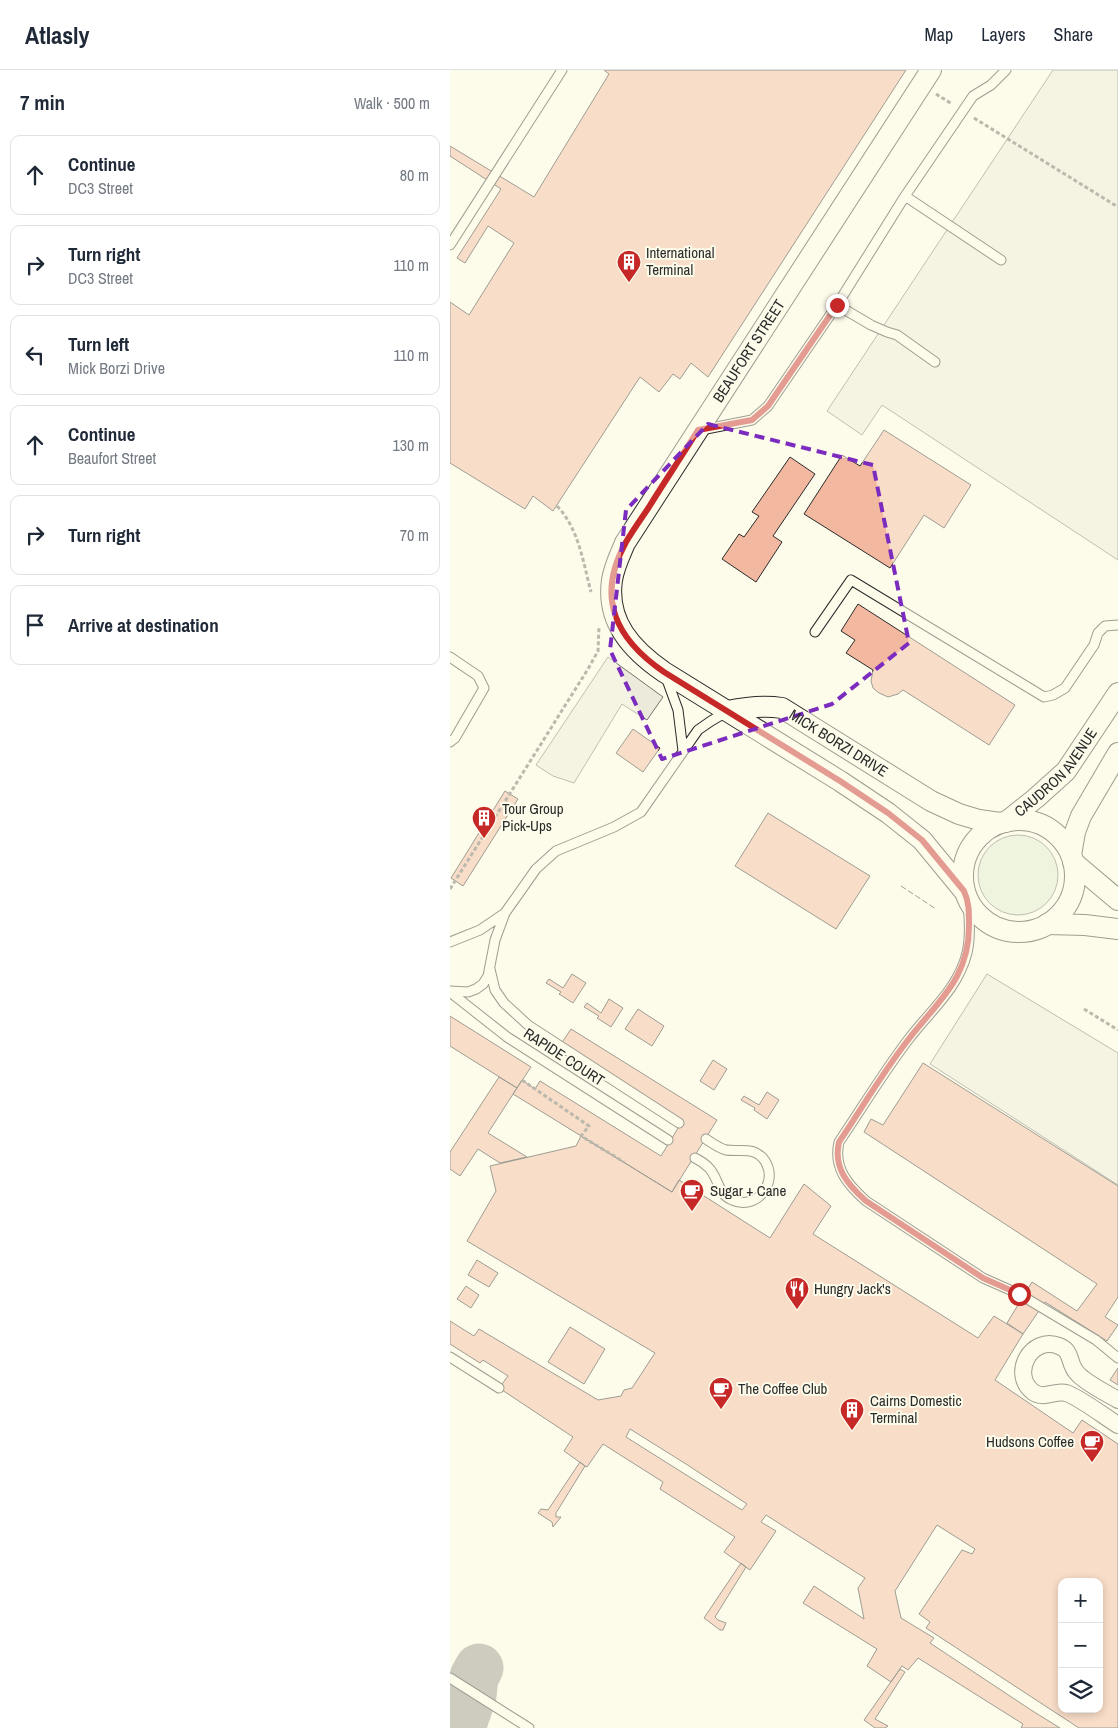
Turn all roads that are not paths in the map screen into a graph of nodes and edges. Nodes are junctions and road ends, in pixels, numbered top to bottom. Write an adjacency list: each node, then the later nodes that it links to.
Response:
1 (562, 70): 5 (lane)
2 (1006, 70): 4 (lane)
3 (927, 77): 9 (street, BEAUFORT STREET)
4 (905, 196): 6 (lane); 7 (lane)
5 (450, 245)
6 (1001, 260)
7 (837, 305): 8 (lane); 9 (lane)
8 (935, 362)
9 (698, 430): 13 (street, BEAUFORT STREET)
10 (1118, 625): 11 (lane)
11 (815, 632)
12 (450, 657): 16 (lane)
13 (664, 672): 15 (street, BEAUFORT STREET); 17 (lane)
14 (1118, 693): 19 (street, CAUDRON AVENUE)
15 (728, 711): 17 (lane); 19 (street, MICK BORZI DRIVE); 21 (street)
16 (450, 742)
17 (683, 751): 23 (lane)
18 (1118, 753): 20 (street)
19 (1003, 822): 20 (street); 21 (street)
20 (1072, 859): 22 (street); 24 (street)
21 (966, 895): 24 (street); 34 (lane)
22 (1118, 900)
23 (505, 913): 26 (lane); 27 (lane)
24 (1047, 924): 25 (street)
25 (1118, 929)
26 (450, 942)
27 (490, 967): 28 (lane); 29 (lane, RAPIDE COURT)
28 (450, 992): 31 (lane, RAPIDE COURT)
29 (679, 1122)
30 (706, 1139): 32 (lane)
31 (668, 1140)
32 (695, 1158)
33 (450, 1357): 35 (lane)
34 (1118, 1358)
35 (498, 1388)
36 (1118, 1400): 37 (street)
37 (1118, 1426)
38 (450, 1678): 39 (lane)
39 (529, 1728)

